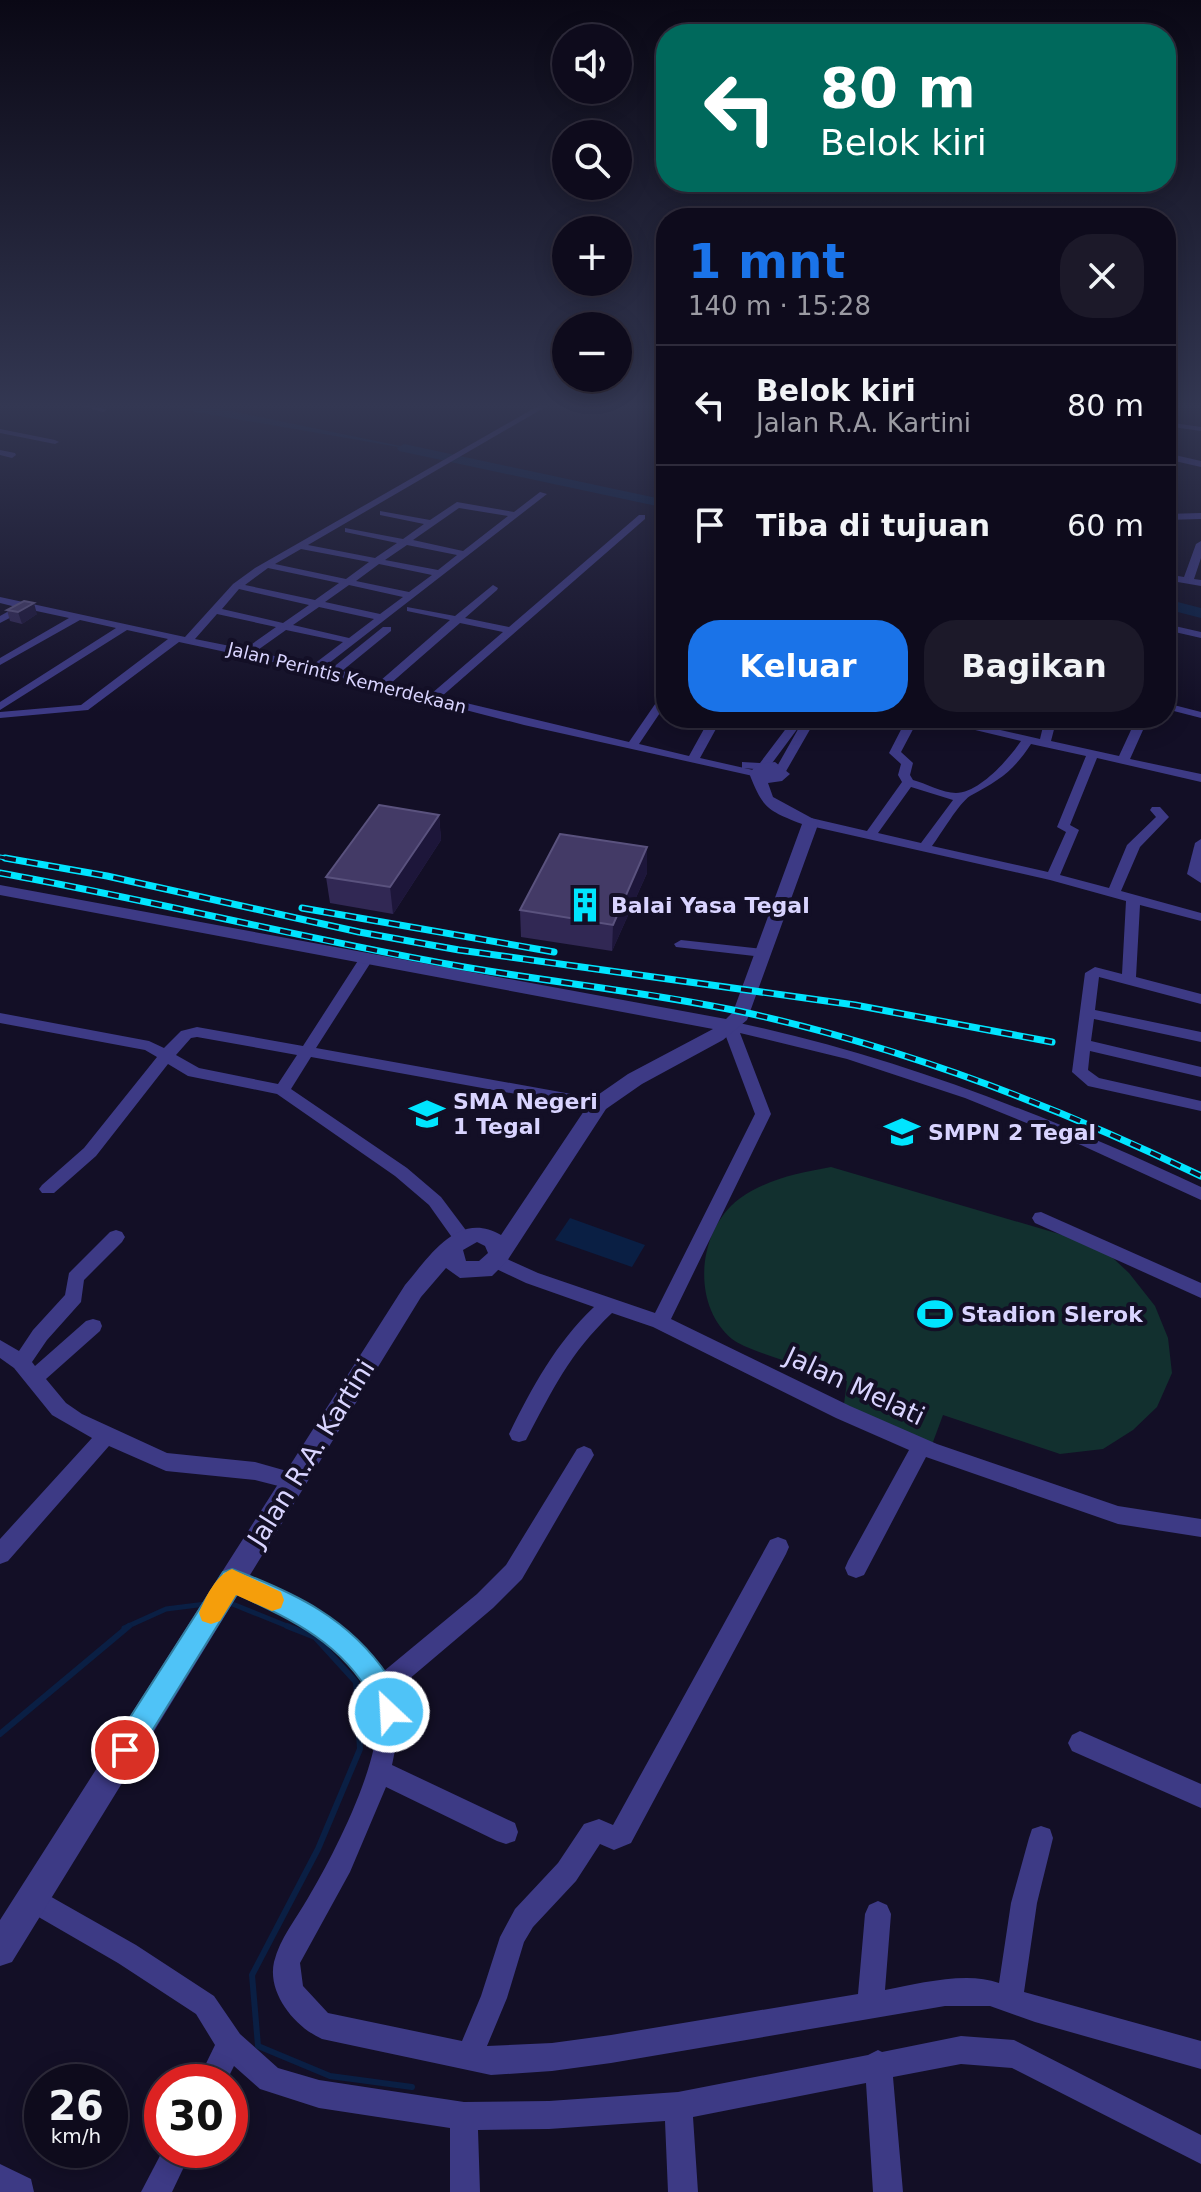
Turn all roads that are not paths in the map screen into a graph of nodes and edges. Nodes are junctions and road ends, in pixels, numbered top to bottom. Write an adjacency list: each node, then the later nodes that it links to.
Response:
1 (364, 508): 14 (street)
2 (455, 508): 10 (street)
3 (492, 508): 6 (street)
4 (525, 508): 6 (street)
5 (383, 513): 10 (street)
6 (516, 515): 15 (street)
7 (1201, 516): 9 (street)
8 (642, 517): 38 (street)
9 (1176, 517)
10 (432, 523): 12 (street)
11 (348, 530): 12 (street)
12 (405, 542): 15 (street); 16 (street)
13 (1201, 544): 20 (street)
14 (299, 546): 16 (street); 17 (street)
15 (465, 554): 18 (street)
16 (379, 560): 18 (street); 21 (street)
17 (266, 565): 21 (street); 23 (street)
18 (439, 573): 25 (street)
19 (1176, 579): 20 (street)
20 (1188, 581): 22 (street)
21 (349, 582): 25 (street); 27 (street)
22 (1201, 583)
23 (237, 586): 27 (street); 30 (street)
24 (493, 588): 33 (street)
25 (409, 595): 32 (street)
26 (0, 600): 28 (street, Jalan Perintis Kemerdekaan)
27 (319, 604): 32 (street); 36 (street)
28 (26, 605): 31 (street, Jalan Perintis Kemerdekaan); 34 (street)
29 (411, 609): 33 (street)
30 (217, 611): 36 (street); 41 (street)
31 (78, 617): 35 (street, Jalan Perintis Kemerdekaan); 44 (street)
32 (379, 617): 42 (street)
33 (454, 619): 38 (street); 47 (street)
34 (0, 620)
35 (127, 626): 41 (street, Jalan Perintis Kemerdekaan); 49 (street)
36 (286, 626): 42 (street); 43 (street)
37 (387, 629): 46 (street)
38 (508, 630): 50 (street)
39 (1176, 632): 40 (street)
40 (1201, 635)
41 (184, 638): 43 (street, Jalan Perintis Kemerdekaan); 54 (street)
42 (350, 641): 45 (street)
43 (245, 654): 45 (street, Jalan Perintis Kemerdekaan)
44 (0, 662)
45 (316, 668): 46 (street, Jalan Perintis Kemerdekaan)
46 (334, 672): 47 (street, Jalan Perintis Kemerdekaan)
47 (383, 684): 50 (street, Jalan Perintis Kemerdekaan)
48 (0, 687): 49 (street)
49 (21, 693): 51 (street)
50 (432, 699): 65 (street, Jalan Perintis Kemerdekaan)
51 (0, 707)
52 (1176, 709): 55 (street)
53 (656, 711): 65 (street)
54 (0, 715)
55 (1201, 715)
56 (711, 728): 67 (street)
57 (793, 728): 69 (street)
58 (804, 728): 70 (street)
59 (908, 728): 72 (street)
60 (977, 728): 63 (street)
61 (1049, 728): 64 (street)
62 (1137, 728): 68 (street)
63 (1028, 739): 64 (street); 73 (street)
64 (1045, 743): 66 (street)
65 (632, 746): 67 (street, Jalan Perintis Kemerdekaan)
66 (1093, 753): 68 (street); 80 (street)
67 (693, 760): 69 (street, Jalan Perintis Kemerdekaan)
68 (1123, 760): 71 (street)
69 (761, 771): 70 (street, Jalan Perintis Kemerdekaan); 74 (street)
70 (779, 774): 74 (street)
71 (1201, 778)
72 (908, 782): 73 (street); 77 (street)
73 (959, 796): 79 (street)
74 (775, 805): 76 (street)
75 (1156, 810): 83 (street)
76 (811, 822): 77 (street); 87 (street)
77 (870, 835): 79 (street)
78 (1201, 843): 81 (street)
79 (924, 848): 80 (street)
80 (1052, 877): 83 (street)
81 (1201, 879)
82 (0, 890): 88 (street)
83 (1113, 894): 84 (street)
84 (1133, 900): 85 (street); 89 (street)
85 (1201, 917)
86 (681, 944): 87 (street)
87 (763, 953): 93 (street)
88 (366, 959): 93 (street); 96 (street)
89 (1129, 978): 90 (street); 91 (street)
90 (1201, 999)
91 (1087, 1013): 94 (street); 95 (street)
92 (0, 1018): 97 (street)
93 (730, 1026): 100 (street); 103 (street); 113 (street)
94 (1201, 1037)
95 (1083, 1044): 98 (street); 101 (street)
96 (309, 1051): 97 (street); 99 (street); 100 (street)
97 (167, 1055): 99 (street); 102 (street)
98 (1201, 1072)
99 (282, 1090): 107 (street)
100 (599, 1104): 104 (street)
101 (1201, 1106)
102 (48, 1189)
103 (1201, 1194)
104 (530, 1211): 107 (street); 108 (street)
105 (1041, 1218): 111 (street)
106 (116, 1237): 116 (street)
107 (461, 1240): 108 (street); 109 (street); 110 (street, Jalan R.A. Kartini)
108 (497, 1258): 109 (street); 112 (street, Jalan Melati)
109 (468, 1271): 110 (street)
110 (413, 1291): 121 (street, Jalan R.A. Kartini)
111 (1201, 1291)
112 (609, 1304): 113 (street, Jalan Melati); 117 (street)
113 (660, 1322): 119 (street, Jalan Melati)
114 (93, 1326): 116 (street)
115 (0, 1348): 116 (street)
116 (27, 1371): 118 (street)
117 (519, 1434)
118 (107, 1435): 121 (street); 124 (street)
119 (921, 1446): 122 (street, Jalan Melati); 125 (street)
120 (584, 1455): 127 (street)
121 (294, 1481): 126 (street, Jalan R.A. Kartini)
122 (1201, 1528)
123 (778, 1547): 140 (street)
124 (0, 1554)
125 (856, 1568)
126 (230, 1583): 127 (street); 133 (street, Jalan R.A. Kartini)
127 (381, 1688): 129 (street)
128 (1080, 1743): 130 (street)
129 (380, 1772): 131 (street); 140 (street)
130 (1201, 1796)
131 (506, 1832)
132 (1041, 1838): 136 (street)
133 (32, 1899): 135 (street, Jalan R.A. Kartini); 138 (street)
134 (878, 1914): 137 (street)
135 (0, 1950)
136 (1010, 1998): 137 (street); 139 (street)
137 (870, 2004): 140 (street)
138 (230, 2044): 141 (street); 144 (street)
139 (1201, 2055)
140 (469, 2056)
141 (220, 2064)
142 (878, 2064): 143 (street); 145 (street); 150 (street)
143 (678, 2106): 144 (street); 149 (street)
144 (464, 2116): 148 (street)
145 (1201, 2150)
146 (169, 2168): 147 (street)
147 (156, 2192)
148 (465, 2192)
149 (683, 2192)
150 (888, 2192)

